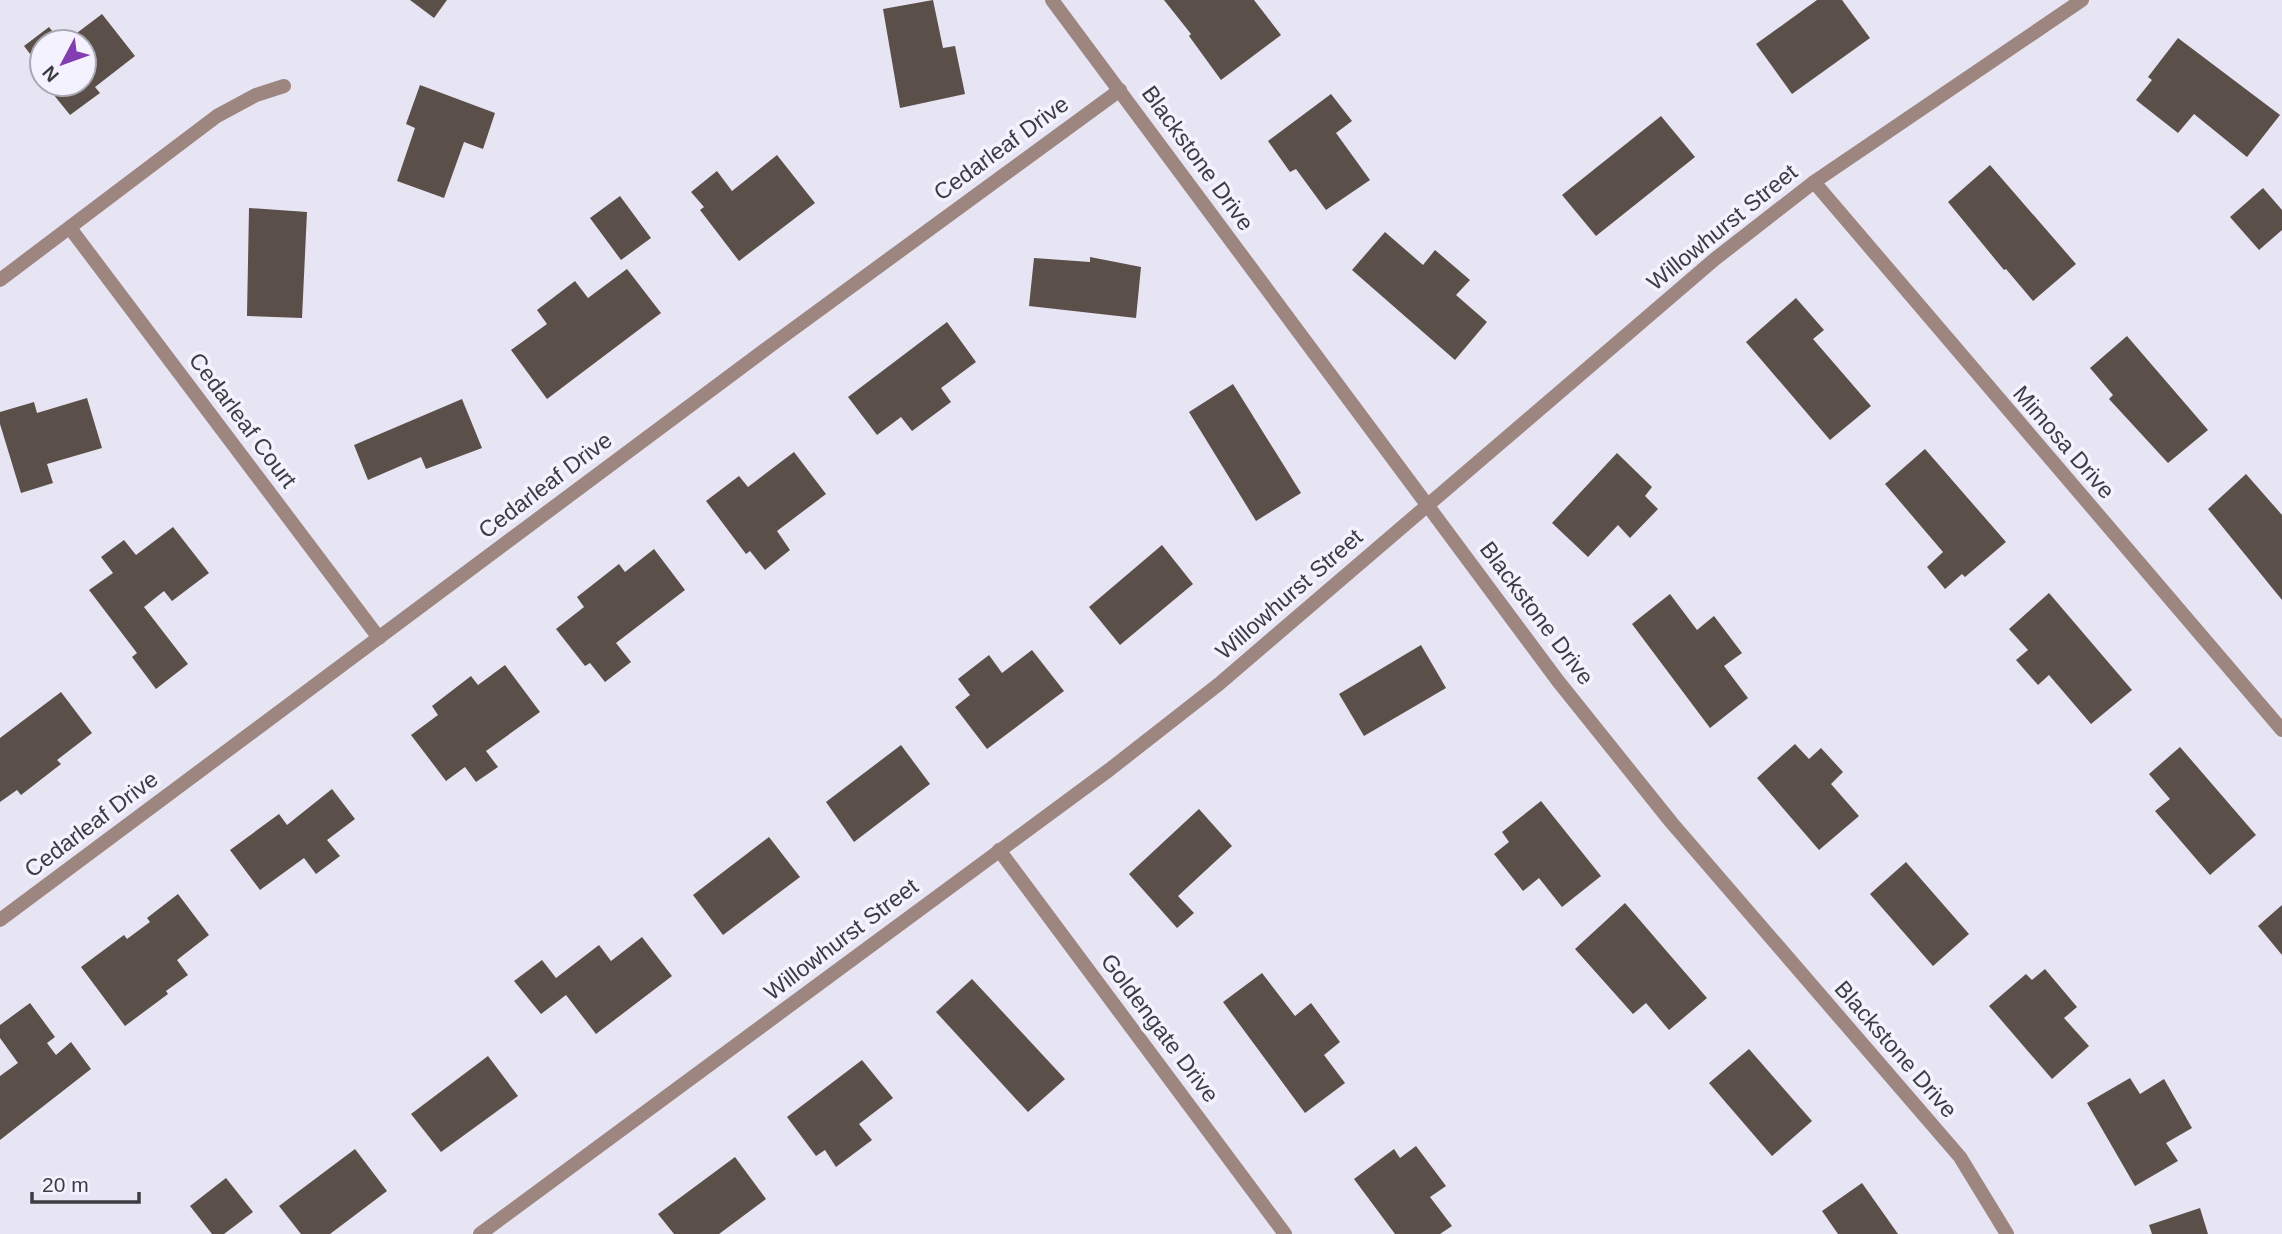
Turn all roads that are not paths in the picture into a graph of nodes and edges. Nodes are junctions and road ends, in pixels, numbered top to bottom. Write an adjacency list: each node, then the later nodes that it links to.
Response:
1 (1052, 0): 4 (street, Blackstone Drive)
2 (2082, 0): 5 (street, Willowhurst Street)
3 (284, 86): 6 (street)
4 (1121, 90): 8 (street, Blackstone Drive); 9 (street, Cedarleaf Drive)
5 (1814, 182): 8 (street, Willowhurst Street); 10 (street, Mimosa Drive)
6 (70, 228): 7 (street); 9 (street, Cedarleaf Court)
7 (0, 280)
8 (1428, 504): 11 (street, Willowhurst Street); 15 (street, Blackstone Drive)
9 (379, 638): 12 (street, Cedarleaf Drive)
10 (2282, 730)
11 (999, 850): 13 (street, Willowhurst Street); 14 (street, Goldengate Drive)
12 (0, 920)
13 (480, 1234)
14 (1285, 1234)
15 (2007, 1234)

